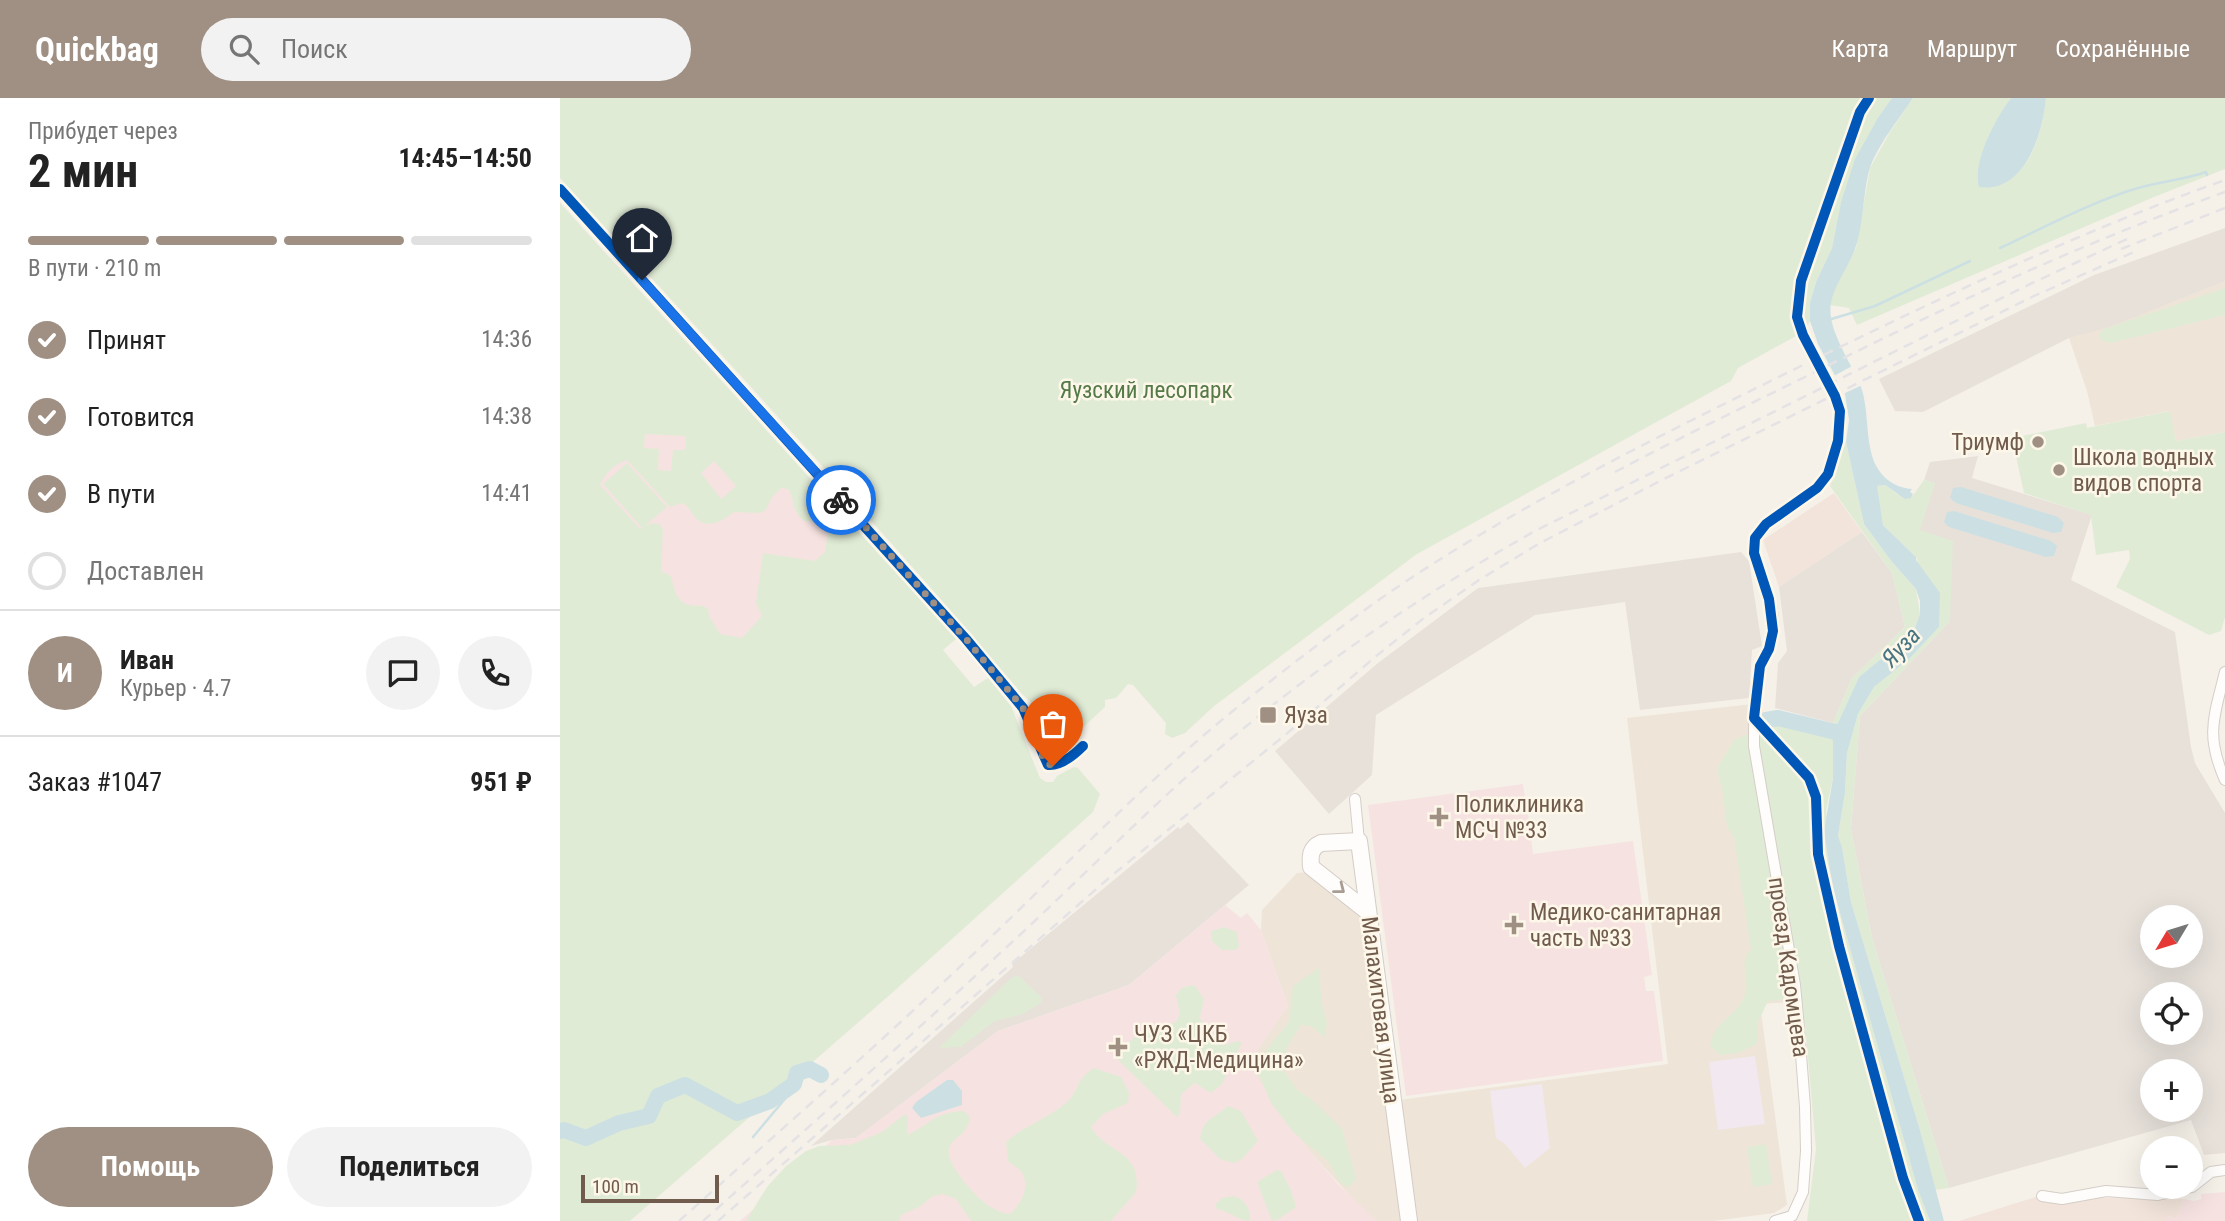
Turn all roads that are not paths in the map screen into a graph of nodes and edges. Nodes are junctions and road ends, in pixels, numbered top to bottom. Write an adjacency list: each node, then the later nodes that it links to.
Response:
1 (560, 189): 4 (street)
2 (1754, 553): 12 (street, проезд Кадомцева)
3 (2225, 672): 5 (street)
4 (1083, 746)
5 (2225, 780)
6 (1355, 799): 7 (street, Малахитовая улица)
7 (1359, 841): 8 (street, Малахитовая улица); 8 (street, one-way to 8)
8 (1368, 912): 11 (street, Малахитовая улица)
9 (2225, 1170): 10 (street)
10 (2042, 1196)
11 (1409, 1221)
12 (1775, 1221)

